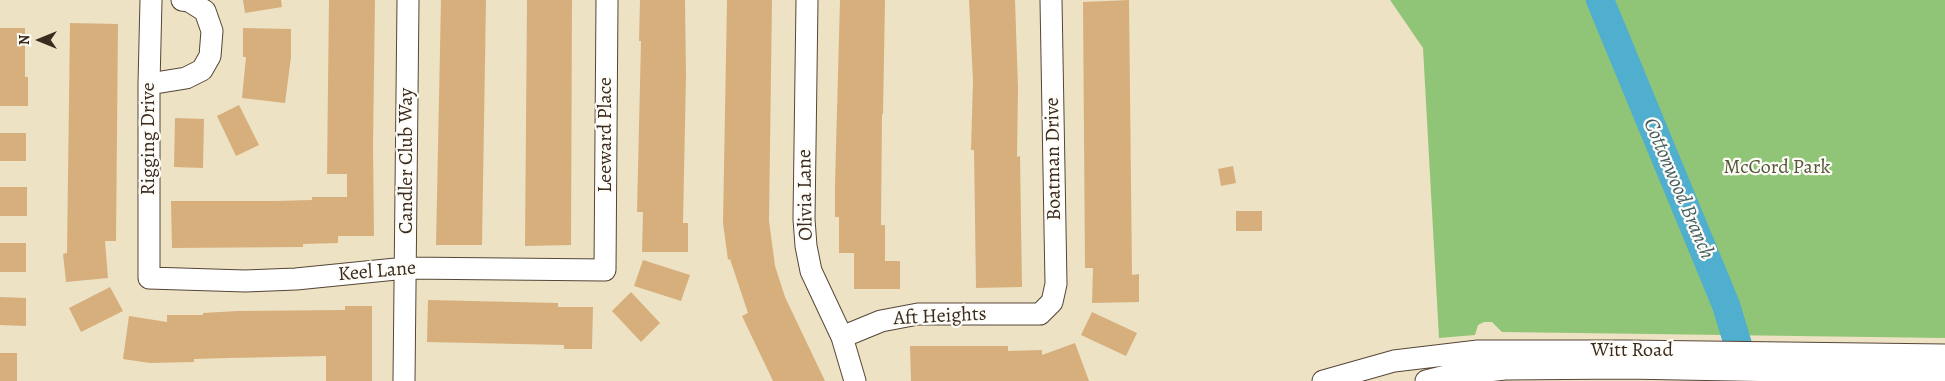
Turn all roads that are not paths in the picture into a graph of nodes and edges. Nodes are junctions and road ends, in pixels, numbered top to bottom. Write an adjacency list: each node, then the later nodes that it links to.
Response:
1 (151, 0): 7 (street, Rigging Drive)
2 (182, 0): 7 (street)
3 (408, 0): 8 (street, Candler Club Way)
4 (607, 0): 9 (street, Leeward Place)
5 (807, 0): 12 (street, Olivia Lane)
6 (1051, 0): 11 (street, Boatman Drive)
7 (149, 84): 10 (street, Rigging Drive)
8 (406, 268): 9 (street, Keel Lane); 10 (street, Keel Lane); 16 (street, Candler Club Way)
9 (605, 270)
10 (150, 278)
11 (1040, 314): 12 (street, Aft Heights)
12 (842, 337): 17 (street, Olivia Lane)
13 (1945, 355): 14 (street, Witt Road)
14 (1626, 360): 15 (street, Witt Road); 18 (street, Witt Road); 19 (street, Witt Road)
15 (1945, 374)
16 (404, 381)
17 (855, 381)
18 (1323, 381)
19 (1426, 381)

